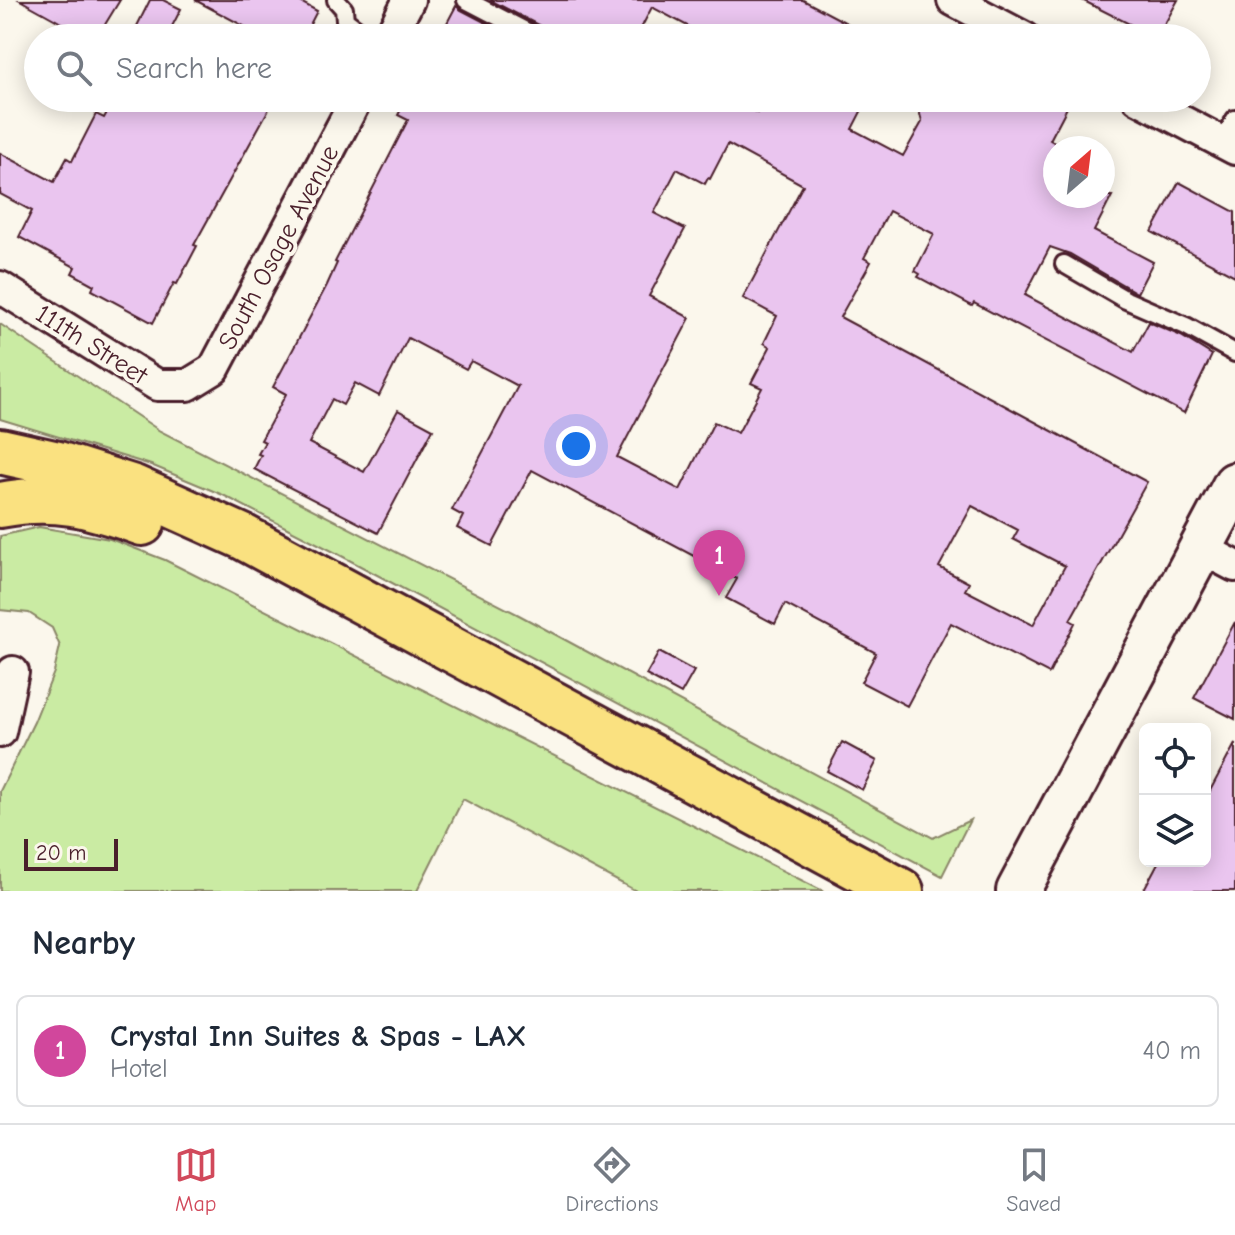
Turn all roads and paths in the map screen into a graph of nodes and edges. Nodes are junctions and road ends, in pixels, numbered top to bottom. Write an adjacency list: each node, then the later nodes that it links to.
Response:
1 (336, 0): 5 (lane)
2 (409, 0): 6 (street)
3 (466, 0): 7 (lane)
4 (953, 0): 8 (street)
5 (350, 24)
6 (396, 24)
7 (512, 24)
8 (998, 24)
9 (350, 112): 15 (street, South Osage Avenue)
10 (1171, 112): 11 (street)
11 (1231, 137)
12 (1064, 264): 14 (lane)
13 (0, 287): 15 (street, 111th Street)
14 (1235, 353)
15 (188, 385)
16 (0, 451): 19 (highway)
17 (1235, 484): 20 (main road)
18 (0, 505): 19 (highway)
19 (243, 537): 23 (highway)
20 (1218, 557): 24 (main road)
21 (13, 672): 22 (street)
22 (0, 732)
23 (901, 891)
24 (1018, 891)

